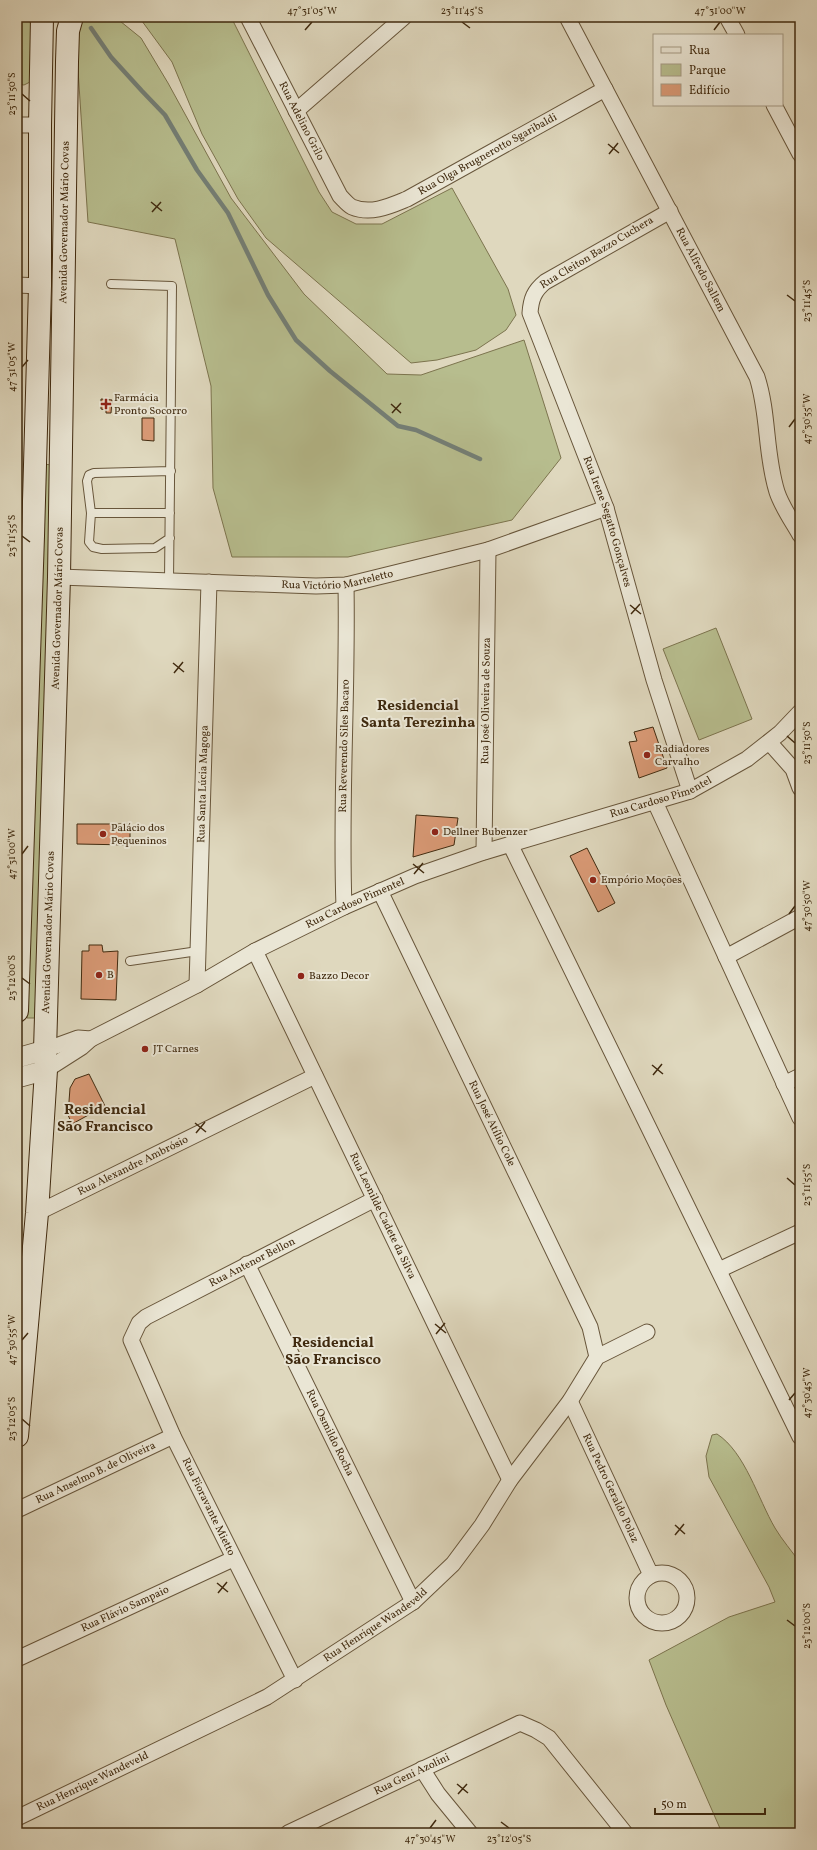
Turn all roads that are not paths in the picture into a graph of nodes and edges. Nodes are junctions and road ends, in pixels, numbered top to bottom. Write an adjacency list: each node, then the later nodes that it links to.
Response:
1 (42, 17): 13 (main road)
2 (72, 17): 8 (main road, Avenida Governador Mário Covas)
3 (248, 17): 11 (street, Rua Adelino Grilo)
4 (404, 17): 11 (street)
5 (567, 17): 9 (street, Rua Alfredo Sallem)
6 (727, 17): 7 (street)
7 (736, 34)
8 (67, 62): 13 (main road); 22 (main road, Avenida Governador Mário Covas)
9 (605, 90): 15 (street, Rua Olga Brugnerotto Sgaribaldi); 16 (street, Rua Alfredo Sallem)
10 (775, 106): 14 (street)
11 (296, 111): 15 (street, Rua Adelino Grilo)
12 (17, 125): 13 (street)
13 (40, 125): 19 (main road)
14 (800, 154)
15 (368, 210)
16 (670, 210): 20 (street, Rua Cleiton Bazzo Cuchera); 27 (street, Rua Alfredo Sallem)
17 (111, 284): 23 (lane)
18 (17, 285): 19 (street)
19 (40, 286): 21 (main road)
20 (530, 301): 24 (street, Rua Irene Segatto Gonçalves)
21 (38, 335): 22 (main road); 49 (main road)
22 (61, 428): 30 (main road, Avenida Governador Mário Covas)
23 (171, 471): 25 (lane); 26 (lane)
24 (606, 508): 29 (street, Rua Victório Marteletto); 37 (street, Rua Irene Segatto Gonçalves)
25 (91, 513): 26 (lane); 28 (lane)
26 (170, 513): 28 (lane)
27 (800, 535)
28 (170, 538): 31 (lane)
29 (488, 550): 33 (street, Rua Victório Marteletto); 40 (street, Rua José Oliveira de Souza)
30 (59, 577): 31 (street, Rua Victório Marteletto); 51 (main road, Avenida Governador Mário Covas)
31 (169, 581): 32 (street, Rua Victório Marteletto)
32 (208, 582): 33 (street, Rua Victório Marteletto); 44 (street, Rua Santa Lúcia Magoga)
33 (346, 585): 42 (street, Rua Reverendo Siles Bacaro)
34 (800, 712): 35 (street, Rua Cardoso Pimentel)
35 (769, 742): 36 (street); 37 (street, Rua Cardoso Pimentel)
36 (800, 788)
37 (690, 791): 38 (street, Rua Cardoso Pimentel)
38 (654, 802): 39 (street, Rua Cardoso Pimentel); 46 (street)
39 (510, 844): 40 (street, Rua Cardoso Pimentel); 61 (street)
40 (484, 852): 41 (street, Rua Cardoso Pimentel)
41 (380, 891): 42 (street, Rua Cardoso Pimentel); 64 (street, Rua José Atílio Cole)
42 (344, 907): 45 (street, Rua Cardoso Pimentel)
43 (800, 917): 46 (street)
44 (198, 951): 47 (lane); 48 (street, Rua Santa Lúcia Magoga)
45 (255, 951): 48 (street, Rua Cardoso Pimentel); 52 (street, Rua Leonilde Cadete da Silva)
46 (726, 957): 55 (street)
47 (130, 961)
48 (197, 985): 51 (street, Rua Cardoso Pimentel)
49 (17, 1011)
50 (17, 1058): 51 (street, Rua Cardoso Pimentel)
51 (46, 1060): 54 (street, Rua Cardoso Pimentel); 58 (main road, Avenida Governador Mário Covas)
52 (315, 1076): 57 (street, Rua Leonilde Cadete da Silva); 58 (street, Rua Alexandre Ambrósio)
53 (800, 1076): 55 (street)
54 (17, 1078)
55 (784, 1084): 56 (street)
56 (800, 1118)
57 (375, 1199): 60 (street, Rua Antenor Bellon); 69 (street, Rua Leonilde Cadete da Silva)
58 (37, 1213): 66 (main road, Avenida Governador Mário Covas)
59 (800, 1232): 61 (street)
60 (247, 1264): 62 (street, Rua Antenor Bellon); 73 (street, Rua Osmildo Rocha)
61 (719, 1270): 68 (street)
62 (133, 1331): 67 (street, Rua Fioravante Mietto)
63 (647, 1332): 64 (street)
64 (597, 1357): 65 (street, Rua Henrique Wandeveld)
65 (570, 1401): 69 (street, Rua Henrique Wandeveld); 72 (street, Rua Pedro Geraldo Polaz)
66 (17, 1436)
67 (173, 1436): 70 (street, Rua Anselmo B. de Oliveira); 71 (street, Rua Fioravante Mietto)
68 (800, 1438)
69 (510, 1480): 73 (street, Rua Henrique Wandeveld)
70 (17, 1510)
71 (233, 1559): 74 (street, Rua Flávio Sampaio); 75 (street, Rua Fioravante Mietto)
72 (651, 1575)
73 (413, 1602): 75 (street, Rua Henrique Wandeveld)
74 (17, 1659)
75 (295, 1680): 77 (street, Rua Henrique Wandeveld)
76 (422, 1769): 78 (street, Rua Geni Azolini); 80 (street); 81 (street, Rua Geni Azolini)
77 (17, 1818)
78 (316, 1827): 79 (street, Rua Geni Azolini)
79 (288, 1833)
80 (470, 1833)
81 (625, 1833)

